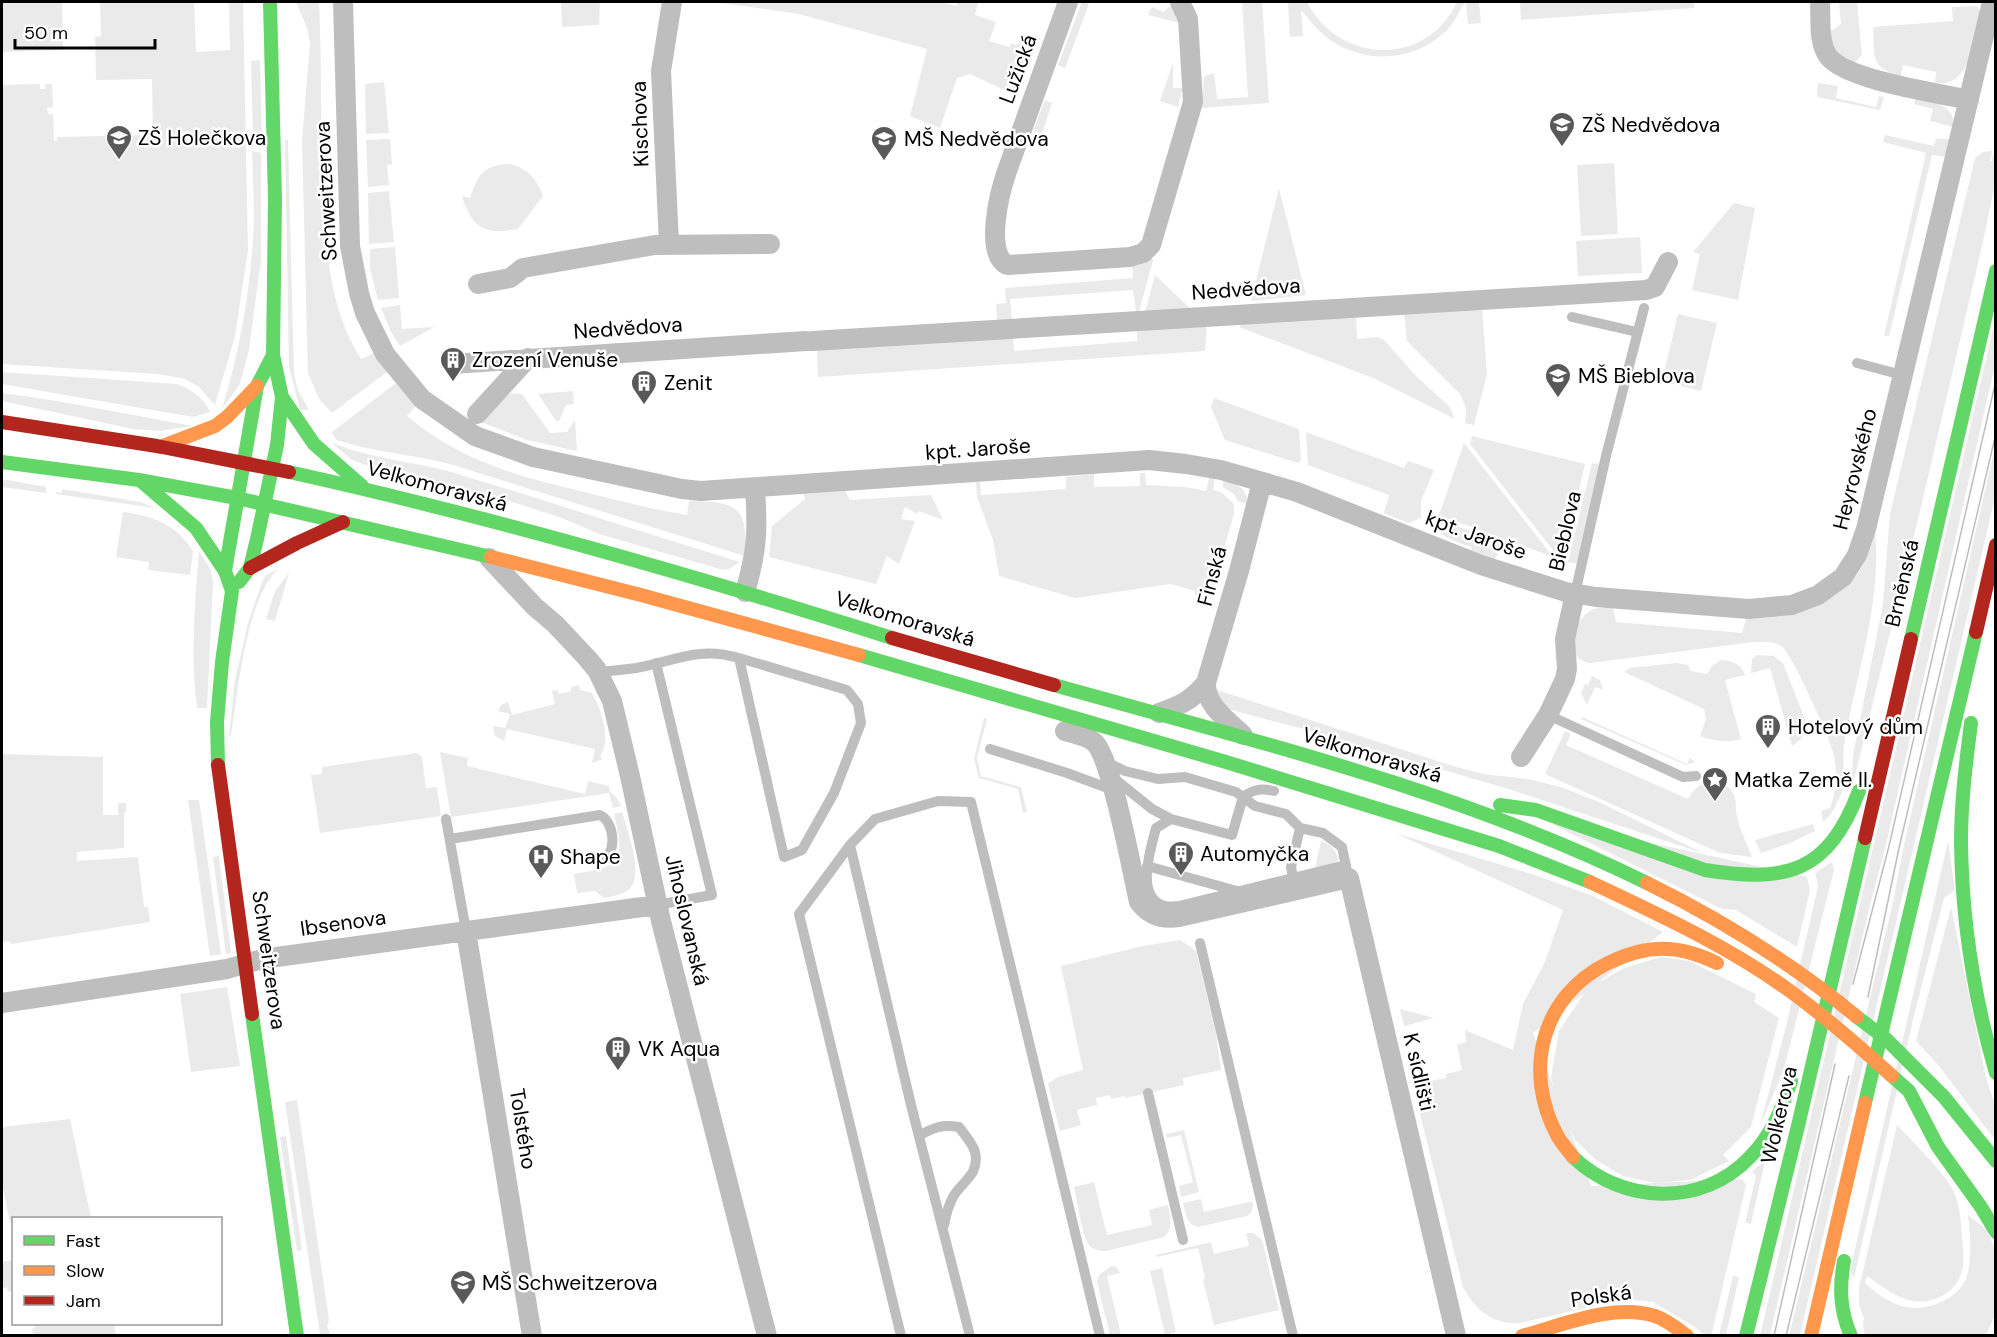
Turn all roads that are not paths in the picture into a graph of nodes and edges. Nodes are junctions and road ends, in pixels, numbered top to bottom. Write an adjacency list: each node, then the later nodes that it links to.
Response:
1 (270, 2): 17 (main road, Schweitzerova)
2 (343, 2): 21 (street, Schweitzerova)
3 (672, 2): 9 (street, Kischova)
4 (1068, 2): 5 (street, Lužická)
5 (1180, 2)
6 (1820, 2): 8 (street)
7 (1992, 2): 8 (street, Heyrovského)
8 (1969, 100): 22 (street, Heyrovského)
9 (669, 244): 10 (street); 13 (street)
10 (770, 244)
11 (1668, 262): 18 (street, Nedvědova)
12 (1995, 271): 32 (main road, Brněnská)
13 (478, 284)
14 (1644, 308): 16 (lane, Bieblova)
15 (1572, 317): 16 (lane)
16 (1637, 332): 46 (lane, Bieblova)
17 (273, 355): 23 (main road, Schweitzerova); 24 (main road, Schweitzerova)
18 (528, 358): 20 (street, Nedvědova); 25 (street)
19 (1857, 363): 22 (lane)
20 (452, 364)
21 (396, 369): 35 (street, kpt. Jaroše)
22 (1902, 375): 46 (street, Heyrovského)
23 (256, 386): 27 (main road); 29 (main road, Schweitzerova)
24 (282, 397): 30 (main road, Schweitzerova); 34 (main road)
25 (477, 414)
26 (2, 422): 27 (main road, Velkomoravská)
27 (158, 448): 29 (main road, Velkomoravská)
28 (2, 462): 31 (main road)
29 (245, 463): 30 (main road, Velkomoravská); 36 (main road, Schweitzerova)
30 (272, 468): 34 (main road, Velkomoravská); 37 (main road, Schweitzerova)
31 (139, 480): 36 (main road); 42 (main road)
32 (1948, 480): 45 (main road); 78 (main road, Brněnská)
33 (1262, 482): 35 (street, kpt. Jaroše); 46 (street, kpt. Jaroše); 53 (street, Finská)
34 (365, 489): 44 (main road, Velkomoravská)
35 (755, 489): 44 (street)
36 (237, 498): 37 (main road); 42 (main road, Schweitzerova)
37 (264, 504): 38 (main road); 41 (main road, Schweitzerova)
38 (344, 522): 40 (main road); 41 (main road)
39 (1995, 545): 80 (main road)
40 (488, 556): 51 (street, Jihoslovanská); 52 (main road)
41 (250, 568): 43 (main road, Schweitzerova)
42 (225, 571): 43 (main road, Schweitzerova)
43 (232, 591): 84 (main road, Schweitzerova)
44 (745, 592): 55 (main road, Velkomoravská)
45 (1907, 592)
46 (1575, 594): 56 (street, Bieblova)
47 (1995, 594): 48 (main road)
48 (1990, 635)
49 (739, 658): 49 (lane); 50 (lane)
50 (656, 663): 51 (lane); 79 (lane)
51 (598, 672): 79 (street, Jihoslovanská)
52 (945, 680): 60 (street); 72 (main road)
53 (1206, 683): 55 (street, Finská); 57 (street)
54 (1974, 710): 94 (main road)
55 (1157, 714): 57 (main road, Velkomoravská)
56 (1548, 715): 59 (street, Bieblova); 61 (lane)
57 (1248, 740): 64 (main road, Velkomoravská)
58 (990, 749): 60 (lane)
59 (1521, 757)
60 (1109, 775): 65 (lane); 67 (lane); 76 (street)
61 (1696, 776)
62 (1862, 781): 64 (main road)
63 (1285, 794): 65 (lane)
64 (1431, 795): 100 (main road, Velkomoravská)
65 (1244, 797): 67 (lane); 68 (lane)
66 (446, 819): 69 (lane)
67 (1171, 819): 74 (lane)
68 (1299, 828): 75 (lane); 76 (lane)
69 (450, 839): 73 (lane); 82 (lane)
70 (1441, 841): 72 (lane)
71 (850, 845): 98 (lane); 109 (lane); 111 (lane)
72 (1499, 846): 88 (main road)
73 (600, 861)
74 (1147, 866): 77 (lane); 77 (lane)
75 (1347, 872): 76 (street); 113 (street, K sídlišti)
76 (1291, 884): 77 (lane)
77 (1238, 891)
78 (1850, 904): 81 (main road); 116 (main road, Wolkerova)
79 (657, 905): 82 (street, Ibsenova); 108 (street, Jihoslovanská)
80 (1909, 911): 89 (main road); 117 (main road)
81 (1830, 927)
82 (465, 931): 84 (street, Ibsenova); 107 (street, Tolstého)
83 (1200, 943): 112 (lane)
84 (245, 963): 90 (street, Ibsenova); 106 (main road, Schweitzerova)
85 (1818, 966): 91 (main road)
86 (1726, 968): 93 (main road)
87 (1743, 976): 88 (main road)
88 (1760, 977): 97 (main road)
89 (1903, 999)
90 (2, 1003)
91 (1805, 1022)
92 (1897, 1033): 95 (main road)
93 (1795, 1065)
94 (1995, 1073)
95 (1884, 1091)
96 (1148, 1094): 103 (lane)
97 (1927, 1120): 99 (main road); 102 (main road)
98 (919, 1136): 101 (lane); 101 (lane)
99 (1948, 1137)
100 (1995, 1161)
101 (943, 1228): 110 (lane)
102 (1995, 1232)
103 (1183, 1240)
104 (1847, 1251): 118 (main road)
105 (1557, 1332): 114 (main road, Polská); 115 (main road, Polská)
106 (297, 1335)
107 (532, 1335)
108 (767, 1335)
109 (901, 1335)
110 (970, 1335)
111 (1100, 1335)
112 (1293, 1335)
113 (1456, 1335)
114 (1522, 1335)
115 (1687, 1335)
116 (1746, 1335)
117 (1811, 1335)
118 (1851, 1335)

